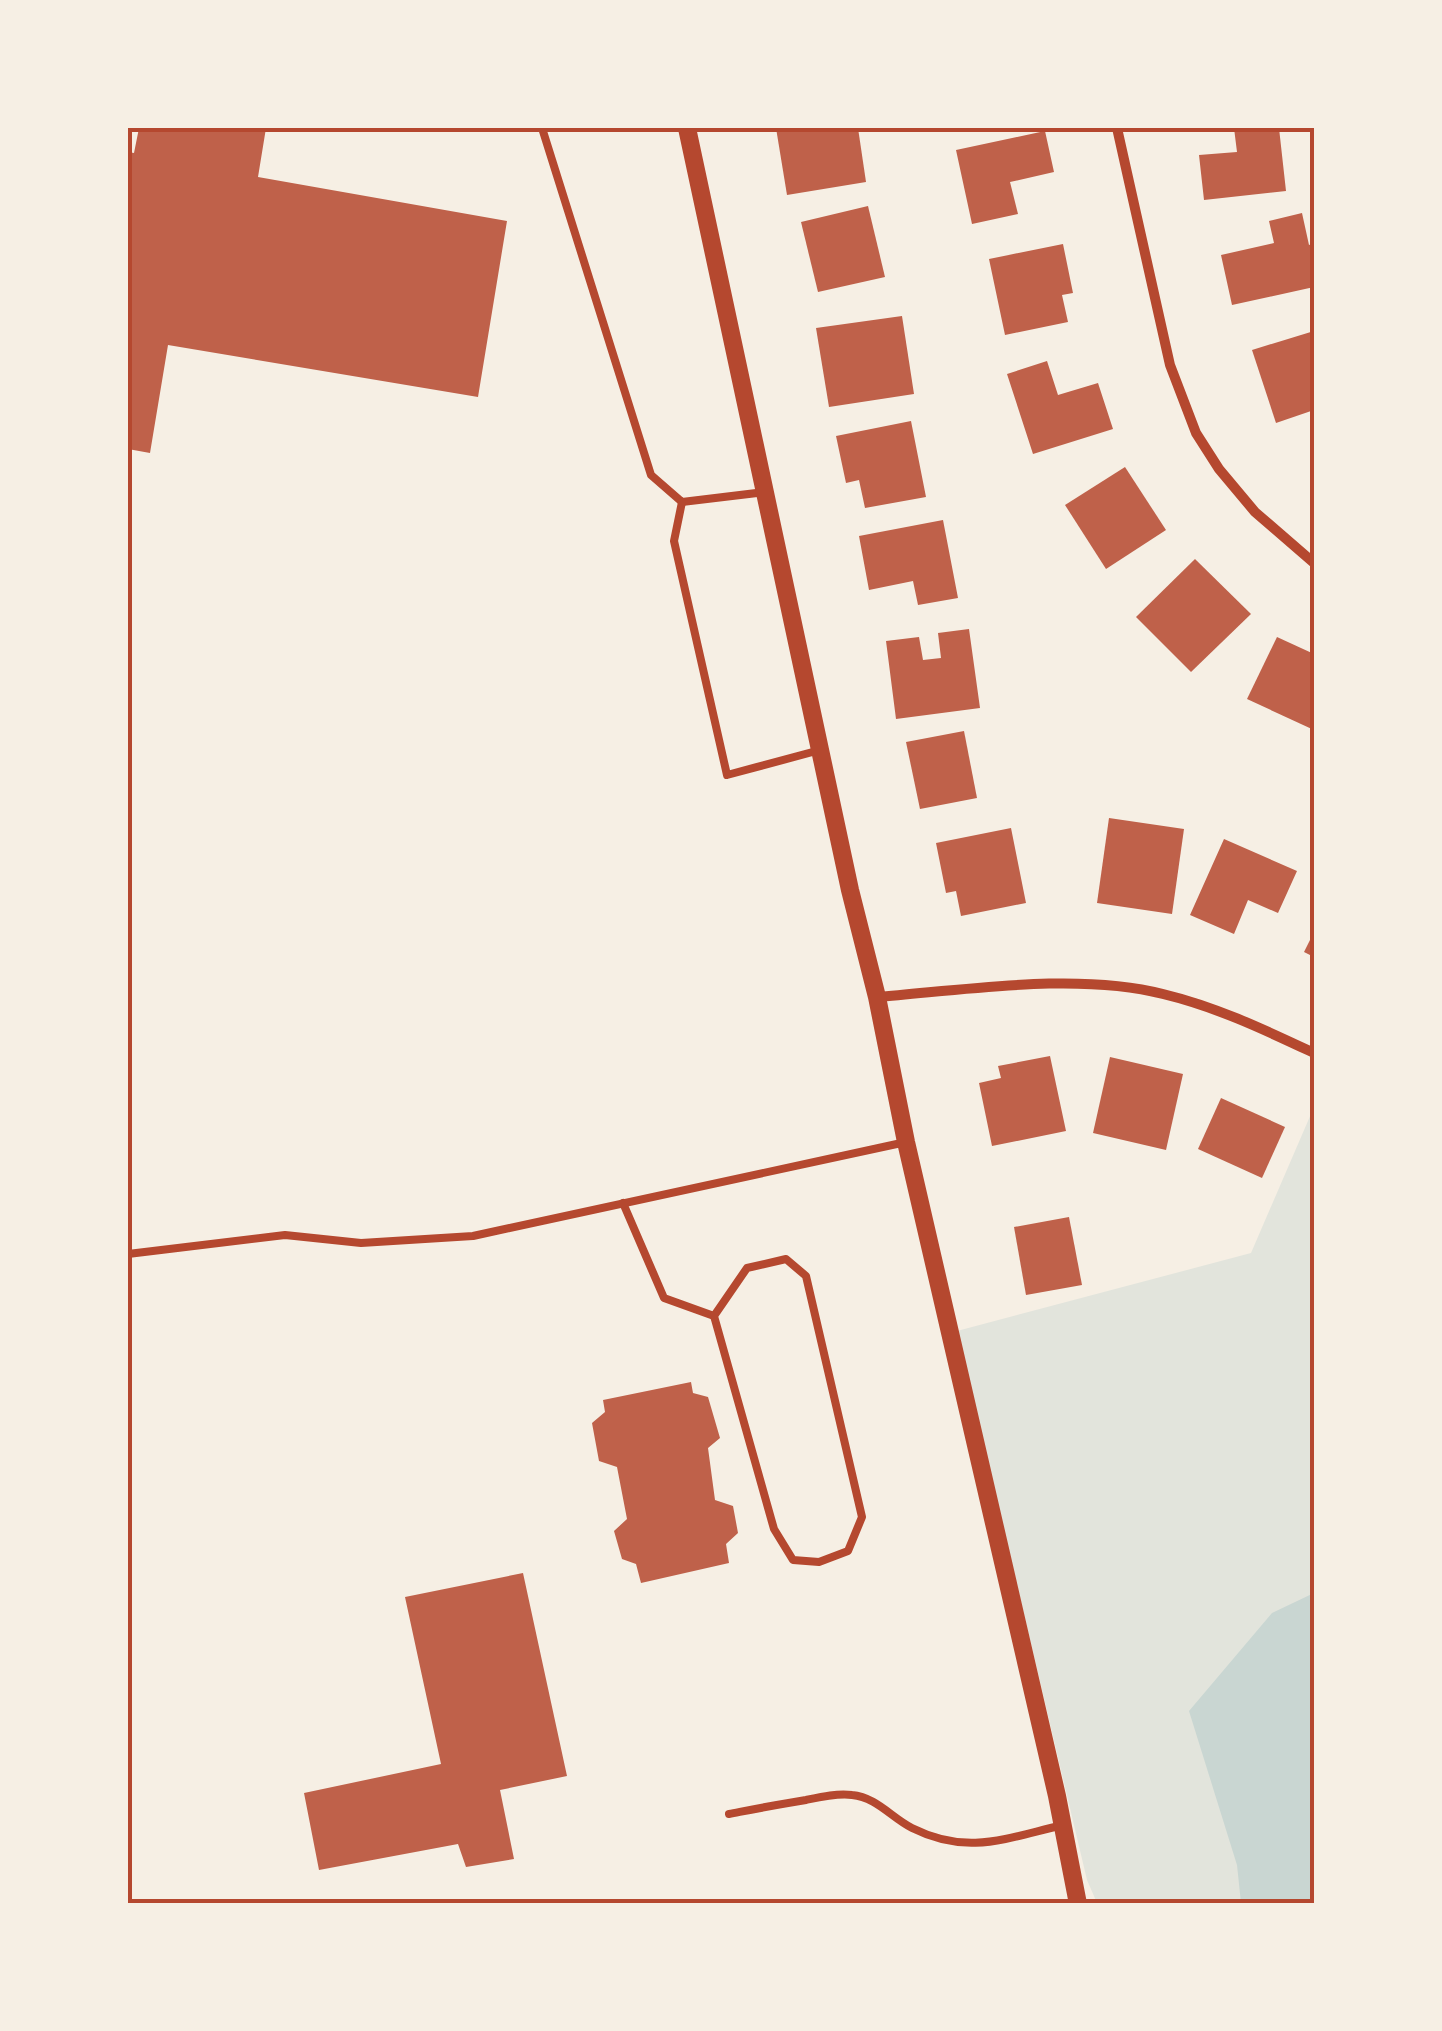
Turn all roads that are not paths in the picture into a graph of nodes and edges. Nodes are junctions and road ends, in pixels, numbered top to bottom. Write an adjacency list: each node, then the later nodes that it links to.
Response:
1 (542, 128): 5 (lane)
2 (686, 128): 4 (street)
3 (1117, 128): 6 (street)
4 (765, 492): 5 (lane); 7 (street)
5 (682, 502): 7 (lane)
6 (1314, 563)
7 (820, 750): 8 (street)
8 (878, 998): 9 (street); 10 (street)
9 (1314, 1053)
10 (906, 1142): 11 (lane); 15 (street)
11 (623, 1204): 12 (lane); 13 (lane)
12 (128, 1254)
13 (714, 1316): 13 (lane)
14 (729, 1814): 15 (lane)
15 (1063, 1824): 16 (street)
16 (1078, 1904)

